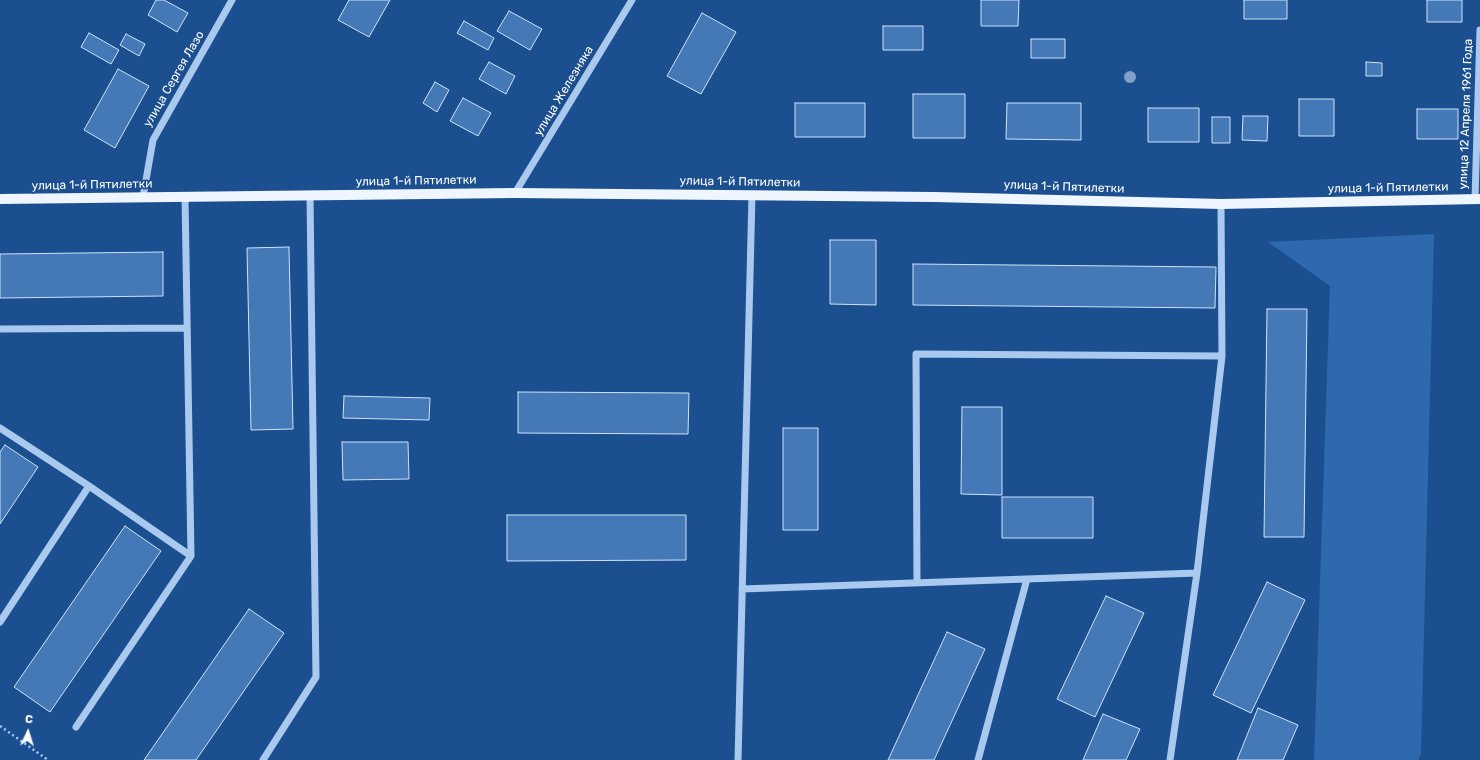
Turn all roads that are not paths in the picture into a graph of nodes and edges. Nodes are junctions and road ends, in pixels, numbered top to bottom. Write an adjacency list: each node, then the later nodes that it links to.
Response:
1 (232, 0): 7 (lane, улица Сергея Лазо)
2 (632, 0): 4 (lane, улица Железняка)
3 (1480, 30): 10 (lane, улица 12 Апреля 1961 Года)
4 (515, 193): 5 (main road, улица 1-й Пятилетки); 6 (main road, улица 1-й Пятилетки)
5 (310, 195): 8 (main road, улица 1-й Пятилетки); 24 (lane)
6 (752, 195): 11 (main road, улица 1-й Пятилетки); 21 (lane)
7 (143, 197): 8 (main road, улица 1-й Пятилетки); 9 (main road, улица 1-й Пятилетки)
8 (185, 197): 12 (lane)
9 (0, 199)
10 (1477, 199): 11 (main road, улица 1-й Пятилетки)
11 (1221, 204): 14 (lane)
12 (187, 328): 13 (lane); 17 (lane)
13 (0, 329)
14 (1222, 356): 18 (lane); 20 (lane)
15 (0, 428): 16 (lane)
16 (89, 486): 17 (lane); 22 (lane)
17 (191, 556): 23 (lane)
18 (1197, 573): 19 (lane); 27 (lane)
19 (1027, 579): 20 (lane); 26 (lane)
20 (917, 583): 21 (lane)
21 (742, 589): 25 (lane)
22 (0, 622)
23 (76, 727)
24 (264, 760)
25 (738, 760)
26 (978, 760)
27 (1170, 760)

